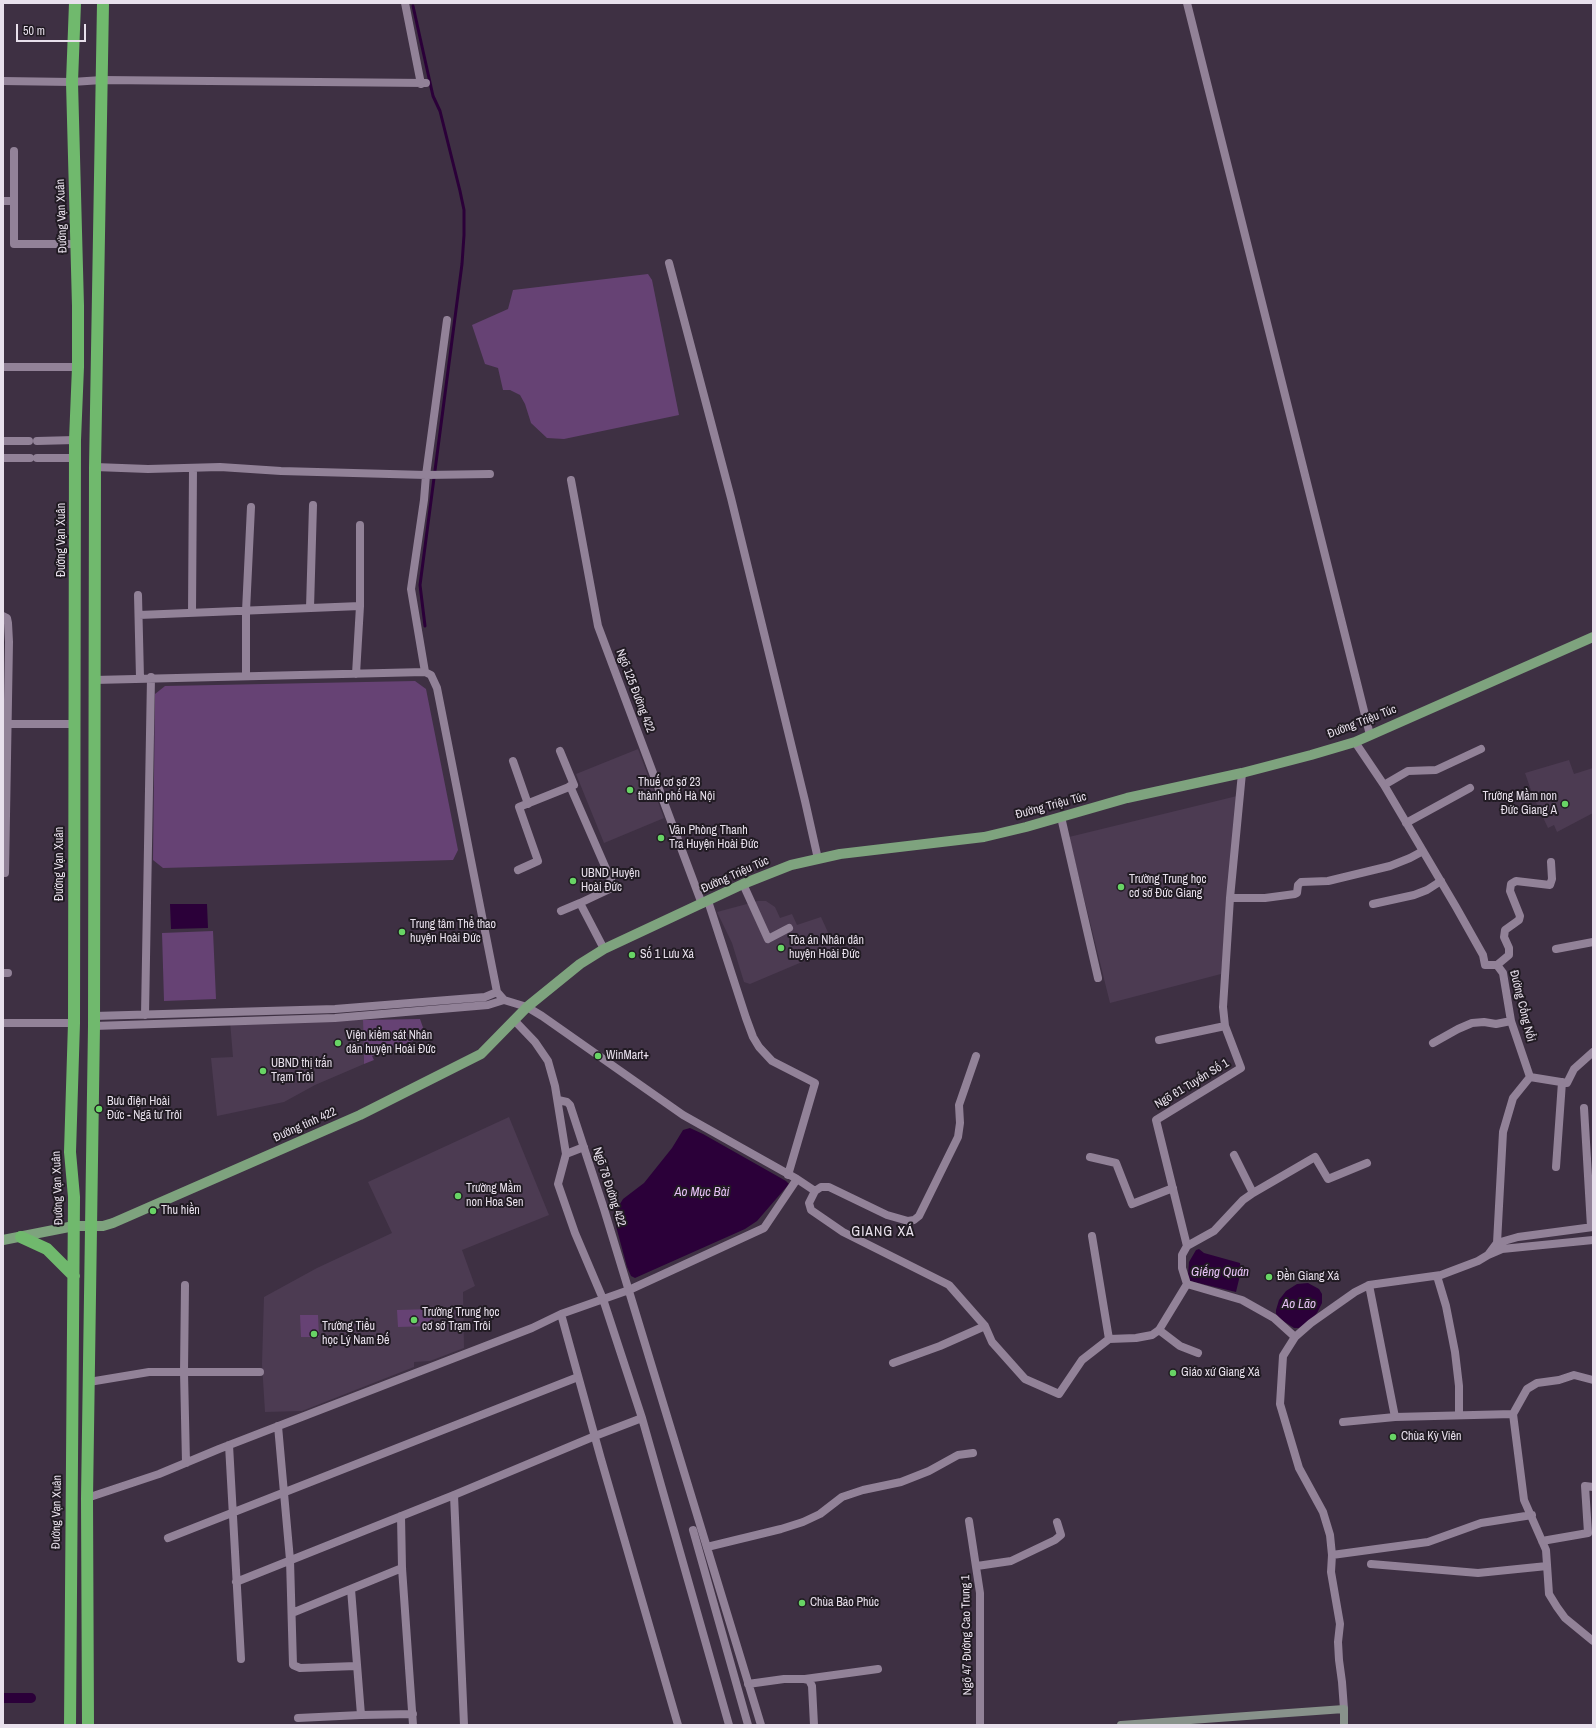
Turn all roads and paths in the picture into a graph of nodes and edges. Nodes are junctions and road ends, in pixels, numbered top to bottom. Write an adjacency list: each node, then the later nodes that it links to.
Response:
1 (75, 3): 7 (highway, Đường Vạn Xuân)
2 (102, 3): 5 (highway)
3 (405, 3): 5 (street)
4 (1187, 3): 44 (street)
5 (102, 80): 7 (street); 20 (highway)
6 (3, 81): 7 (street)
7 (72, 82): 11 (highway, Đường Vạn Xuân)
8 (14, 151): 10 (street)
9 (3, 201): 10 (street)
10 (14, 201): 11 (street)
11 (76, 244): 15 (highway, Đường Vạn Xuân)
12 (669, 263): 59 (street)
13 (447, 320): 23 (street)
14 (3, 367): 15 (street)
15 (78, 367): 16 (highway, Đường Vạn Xuân)
16 (75, 440): 17 (street); 19 (highway, Đường Vạn Xuân)
17 (3, 441)
18 (3, 458): 19 (street)
19 (76, 458): 43 (highway, Đường Vạn Xuân)
20 (95, 467): 21 (street); 41 (highway)
21 (193, 468): 23 (street); 32 (street)
22 (490, 474): 23 (street)
23 (426, 475): 36 (street)
24 (571, 480): 66 (street, Ngõ 125 Đường 422)
25 (312, 506): 30 (street)
26 (251, 507): 31 (street)
27 (360, 525): 29 (street)
28 (138, 595): 33 (street)
29 (360, 606): 30 (street); 37 (street)
30 (310, 608): 31 (street)
31 (246, 611): 32 (street); 38 (street)
32 (192, 613): 33 (street)
33 (139, 615): 40 (street)
34 (3, 616): 42 (street)
35 (1593, 637): 44 (main road, Đường Triệu Túc)
36 (425, 672): 37 (street); 76 (street)
37 (356, 674): 38 (street)
38 (246, 676): 39 (street)
39 (151, 677): 40 (street); 79 (street)
40 (140, 678): 41 (street)
41 (94, 680): 57 (highway)
42 (5, 724): 43 (street); 61 (street)
43 (75, 724): 58 (highway, Đường Vạn Xuân)
44 (1370, 735): 45 (main road, Đường Triệu Túc)
45 (1355, 742): 49 (main road, Đường Triệu Túc); 50 (street, Đường Cổng Nổi)
46 (1481, 749): 50 (street)
47 (560, 751): 51 (street)
48 (513, 761): 53 (street)
49 (1242, 773): 54 (main road, Đường Triệu Túc); 65 (street)
50 (1384, 785): 55 (street, Đường Cổng Nổi)
51 (570, 786): 53 (street); 67 (street)
52 (1470, 788): 55 (street)
53 (528, 804): 62 (street)
54 (1061, 818): 59 (main road, Đường Triệu Túc); 75 (street)
55 (1406, 822): 56 (street, Đường Cổng Nổi)
56 (1423, 851): 63 (street, Đường Cổng Nổi); 65 (street)
57 (94, 852): 58 (highway); 81 (highway)
58 (74, 853): 84 (highway, Đường Vạn Xuân)
59 (818, 859): 64 (main road, Đường Triệu Túc)
60 (1551, 862): 74 (street)
61 (5, 867)
62 (518, 870)
63 (1441, 881): 68 (street); 74 (street, Đường Cổng Nổi)
64 (743, 884): 66 (main road, Đường Triệu Túc); 70 (street)
65 (1230, 898): 85 (street)
66 (705, 902): 72 (main road, Đường Triệu Túc); 100 (street, Ngõ 125 Đường 422)
67 (580, 903): 69 (street); 72 (street)
68 (1373, 904)
69 (561, 911)
70 (789, 928)
71 (1593, 942): 73 (street)
72 (604, 949): 78 (main road, Đường Triệu Túc)
73 (1556, 949)
74 (1497, 965): 82 (street, Đường Cổng Nổi)
75 (1098, 978)
76 (497, 992): 77 (street); 79 (street)
77 (504, 1000): 78 (street); 81 (street)
78 (527, 1008): 80 (main road, Đường tỉnh 422); 100 (street)
79 (145, 1015): 81 (street)
80 (514, 1020): 92 (street); 106 (main road, Đường tỉnh 422)
81 (94, 1021): 106 (highway)
82 (1511, 1021): 87 (street); 90 (street, Đường Cổng Nổi)
83 (3, 1023): 84 (street)
84 (74, 1023): 105 (highway, Đường Vạn Xuân)
85 (1225, 1026): 86 (street); 102 (street, Ngõ 61 Tuyến Số 1)
86 (1159, 1040)
87 (1433, 1043)
88 (1593, 1052): 91 (street)
89 (976, 1056): 103 (street)
90 (1530, 1078): 91 (street); 112 (street)
91 (1562, 1082): 99 (street)
92 (558, 1100): 94 (street, Ngõ 78 Đường 422); 95 (street)
93 (1584, 1108): 107 (street)
94 (584, 1147): 95 (street); 120 (street, Ngõ 78 Đường 422)
95 (566, 1154): 121 (street)
96 (1234, 1155): 104 (street)
97 (1090, 1157): 102 (street)
98 (1367, 1163): 104 (street)
99 (1556, 1167)
100 (788, 1175): 101 (street)
101 (797, 1179): 103 (street); 120 (street)
102 (1173, 1188): 113 (street)
103 (815, 1191): 123 (street)
104 (1253, 1193): 113 (street)
105 (74, 1226): 106 (main road, Đường tỉnh 422); 109 (main road, Đường tỉnh 422); 115 (highway, Đường Vạn Xuân)
106 (92, 1226): 133 (highway)
107 (1592, 1227): 112 (street)
108 (1092, 1236): 126 (street)
109 (21, 1237): 110 (main road, Đường tỉnh 422); 115 (highway)
110 (3, 1240)
111 (1593, 1240): 114 (street)
112 (1497, 1242): 114 (street)
113 (1187, 1246): 118 (street)
114 (1488, 1255): 116 (street)
115 (74, 1276): 168 (highway, Đường Vạn Xuân)
116 (1437, 1276): 119 (street); 135 (street)
117 (185, 1284): 129 (street)
118 (1187, 1284): 124 (street); 125 (street)
119 (1369, 1285): 125 (street); 136 (street)
120 (629, 1290): 121 (street); 157 (street, Ngõ 78 Đường 422)
121 (603, 1300): 122 (street); 137 (street)
122 (561, 1314): 131 (street); 139 (street)
123 (985, 1326): 126 (street); 128 (street)
124 (1159, 1330): 126 (street); 127 (street)
125 (1295, 1337): 158 (street)
126 (1109, 1339)
127 (1198, 1353)
128 (893, 1363)
129 (184, 1372): 130 (street); 133 (street); 143 (street)
130 (260, 1372)
131 (578, 1377): 140 (street); 145 (street)
132 (1593, 1380): 134 (street)
133 (89, 1382): 147 (highway)
134 (1513, 1414): 135 (street); 149 (street)
135 (1459, 1415): 136 (street)
136 (1395, 1417): 138 (street)
137 (642, 1418): 140 (street); 185 (street)
138 (1343, 1422)
139 (278, 1426): 141 (street); 145 (street)
140 (594, 1436): 146 (street); 184 (street)
141 (229, 1445): 143 (street); 148 (street)
142 (973, 1453): 157 (street)
143 (186, 1463): 147 (street)
144 (1593, 1487): 154 (street)
145 (284, 1492): 148 (street); 159 (street)
146 (454, 1495): 150 (street); 183 (street)
147 (87, 1498): 169 (highway)
148 (232, 1513): 155 (street); 164 (street)
149 (1532, 1515): 156 (street); 158 (street)
150 (400, 1516): 159 (street); 163 (street)
151 (969, 1521): 161 (street, Ngõ 47 Đường Cao Trung 1)
152 (1057, 1522): 161 (street)
153 (693, 1530): 186 (street)
154 (1591, 1532): 156 (street)
155 (168, 1538)
156 (1542, 1541): 162 (street)
157 (707, 1547): 174 (street, Ngõ 78 Đường 422)
158 (1332, 1555): 175 (street)
159 (290, 1560): 164 (street); 166 (street)
160 (1371, 1564): 162 (street)
161 (977, 1566): 189 (street, Ngõ 47 Đường Cao Trung 1)
162 (1547, 1566): 167 (street)
163 (402, 1568): 165 (street); 176 (street)
164 (236, 1582): 170 (street)
165 (351, 1589): 166 (street); 171 (street)
166 (292, 1613): 171 (street)
167 (1593, 1641)
168 (70, 1656): 169 (highway); 180 (highway, Đường Vạn Xuân)
169 (88, 1658): 181 (highway)
170 (241, 1659)
171 (356, 1666): 177 (street)
172 (878, 1669): 173 (street)
173 (805, 1679): 174 (street); 188 (street)
174 (748, 1684): 187 (street, Ngõ 78 Đường 422)
175 (1344, 1709): 179 (street); 192 (street)
176 (412, 1714): 177 (street); 182 (street)
177 (361, 1715): 178 (street)
178 (298, 1718)
179 (1161, 1724): 191 (street)
180 (70, 1725)
181 (88, 1725)
182 (413, 1725)
183 (464, 1725)
184 (678, 1725)
185 (729, 1725)
186 (748, 1725)
187 (761, 1725)
188 (814, 1725)
189 (980, 1725)
190 (1121, 1725): 191 (street)
191 (1127, 1725)
192 (1344, 1725)

